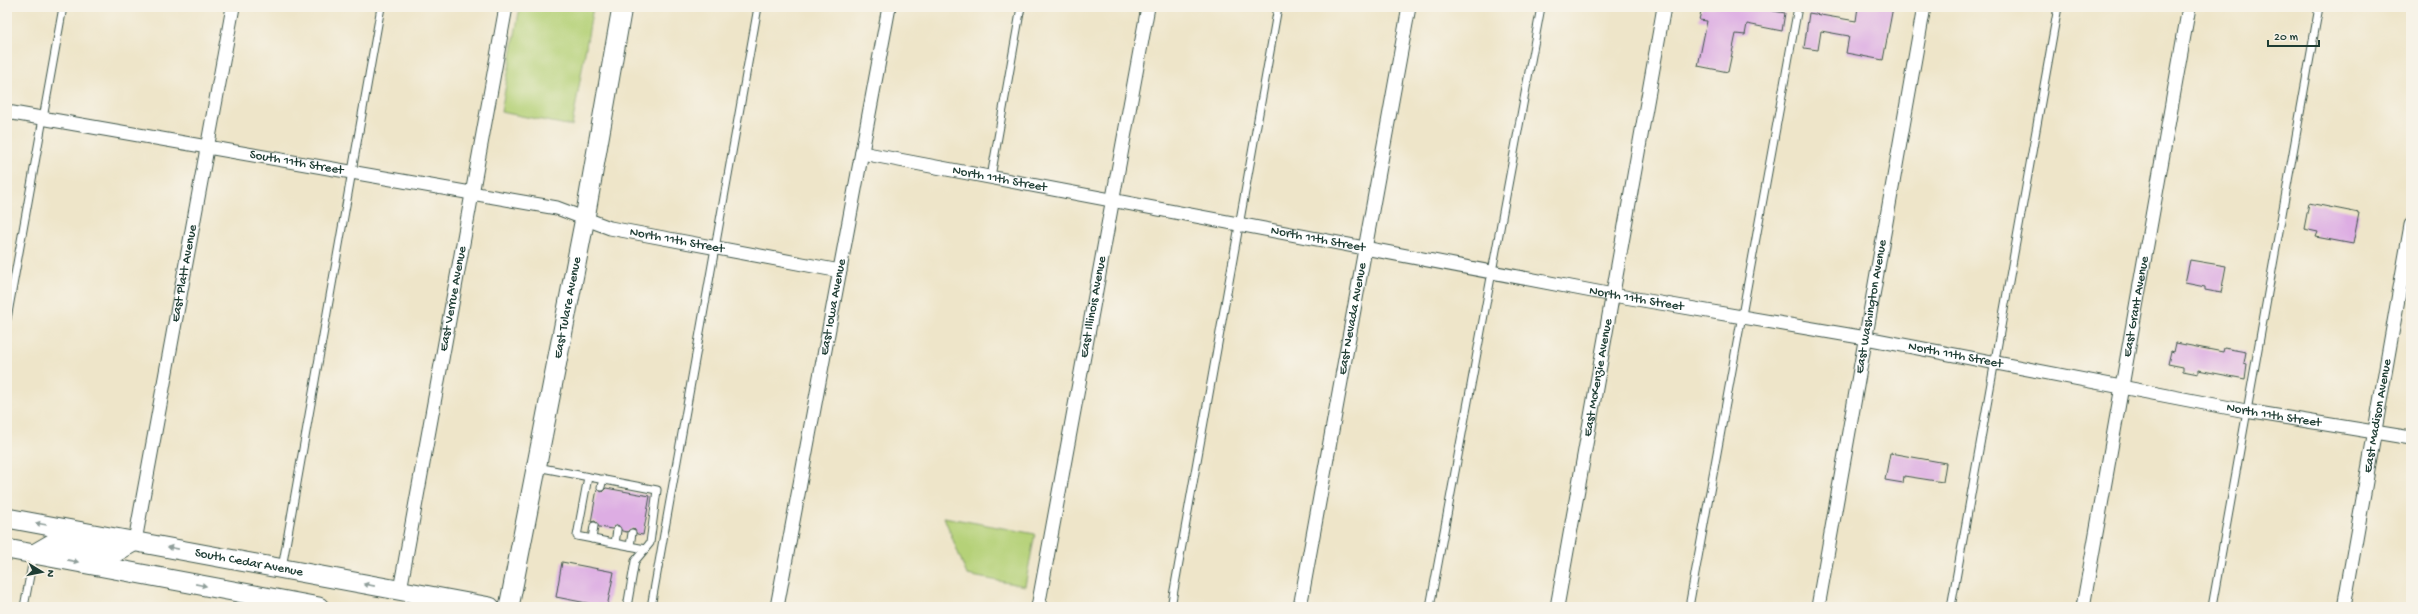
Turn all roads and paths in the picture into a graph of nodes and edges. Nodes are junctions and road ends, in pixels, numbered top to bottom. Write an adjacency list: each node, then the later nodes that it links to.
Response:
1 (63, 7): 20 (lane)
2 (233, 7): 21 (street, East Platt Avenue)
3 (381, 7): 23 (lane)
4 (506, 7): 25 (street, East Verrue Avenue)
5 (622, 7): 27 (main road, East Tulare Avenue)
6 (758, 7): 30 (lane)
7 (889, 7): 22 (street, East Iowa Avenue)
8 (1021, 7): 24 (lane)
9 (1148, 7): 26 (street, East Illinois Avenue)
10 (1278, 7): 28 (lane)
11 (1410, 7): 31 (street, East Nevada Avenue)
12 (1541, 7): 33 (lane)
13 (1664, 7): 34 (street, East McKenzie Avenue)
14 (1798, 7): 35 (lane)
15 (1924, 7): 37 (street, East Washington Avenue)
16 (2058, 7): 38 (lane)
17 (2189, 7): 39 (street, East Grant Avenue)
18 (2319, 7): 40 (lane)
19 (7, 112): 20 (street, South 11th Street)
20 (43, 118): 21 (street, South 11th Street); 36 (lane)
21 (209, 146): 23 (street, South 11th Street); 56 (street, East Platt Avenue)
22 (862, 153): 24 (street, North 11th Street); 32 (street, East Iowa Avenue)
23 (352, 171): 25 (street, South 11th Street); 62 (lane)
24 (991, 177): 26 (street, North 11th Street)
25 (473, 193): 27 (street, South 11th Street); 63 (street, East Verrue Avenue)
26 (1113, 199): 28 (street, North 11th Street); 71 (street, East Illinois Avenue)
27 (585, 218): 30 (street, North 11th Street); 43 (main road, East Tulare Avenue)
28 (1239, 223): 31 (street, North 11th Street); 72 (lane)
29 (2411, 225): 41 (street, East Madison Avenue)
30 (715, 248): 32 (street, North 11th Street); 69 (lane)
31 (1367, 248): 33 (street, North 11th Street); 73 (street, East Nevada Avenue)
32 (840, 271): 70 (street, East Iowa Avenue)
33 (1494, 272): 34 (street, North 11th Street); 74 (lane)
34 (1613, 295): 35 (street, North 11th Street); 75 (street, East McKenzie Avenue)
35 (1744, 317): 37 (street, North 11th Street); 76 (lane)
36 (7, 319)
37 (1866, 338): 38 (street, North 11th Street); 77 (street, East Washington Avenue)
38 (1995, 362): 39 (street, North 11th Street); 78 (lane)
39 (2122, 387): 40 (street, North 11th Street); 79 (street, East Grant Avenue)
40 (2246, 411): 41 (street, North 11th Street); 80 (lane)
41 (2375, 432): 42 (street, North 11th Street); 81 (street, East Madison Avenue)
42 (2411, 438)
43 (536, 467): 44 (lane); 67 (main road, East Tulare Avenue)
44 (588, 476): 45 (lane); 55 (lane)
45 (603, 479): 46 (lane); 47 (lane)
46 (626, 484): 48 (lane); 49 (lane)
47 (601, 487)
48 (641, 487): 50 (lane); 60 (lane)
49 (624, 492)
50 (640, 494)
51 (7, 518): 56 (main road, South Cedar Avenue, one-way to 51)
52 (594, 526): 55 (lane)
53 (617, 530): 57 (lane)
54 (632, 533): 58 (lane)
55 (592, 539): 57 (lane)
56 (135, 541): 61 (main road); 62 (main road, South Cedar Avenue, one-way to 56)
57 (615, 543): 58 (lane)
58 (630, 546): 60 (lane)
59 (7, 549): 61 (main road)
60 (645, 549): 68 (lane)
61 (34, 554): 64 (lane); 65 (main road, one-way to 65)
62 (282, 568): 63 (main road, South Cedar Avenue, one-way to 62)
63 (400, 590): 66 (main road, South Cedar Avenue)
64 (24, 607)
65 (319, 607)
66 (490, 607)
67 (508, 607)
68 (627, 607)
69 (651, 607)
70 (777, 607)
71 (1038, 607)
72 (1172, 607)
73 (1300, 607)
74 (1430, 607)
75 (1558, 607)
76 (1689, 607)
77 (1818, 607)
78 (1951, 607)
79 (2083, 607)
80 (2212, 607)
81 (2344, 607)

